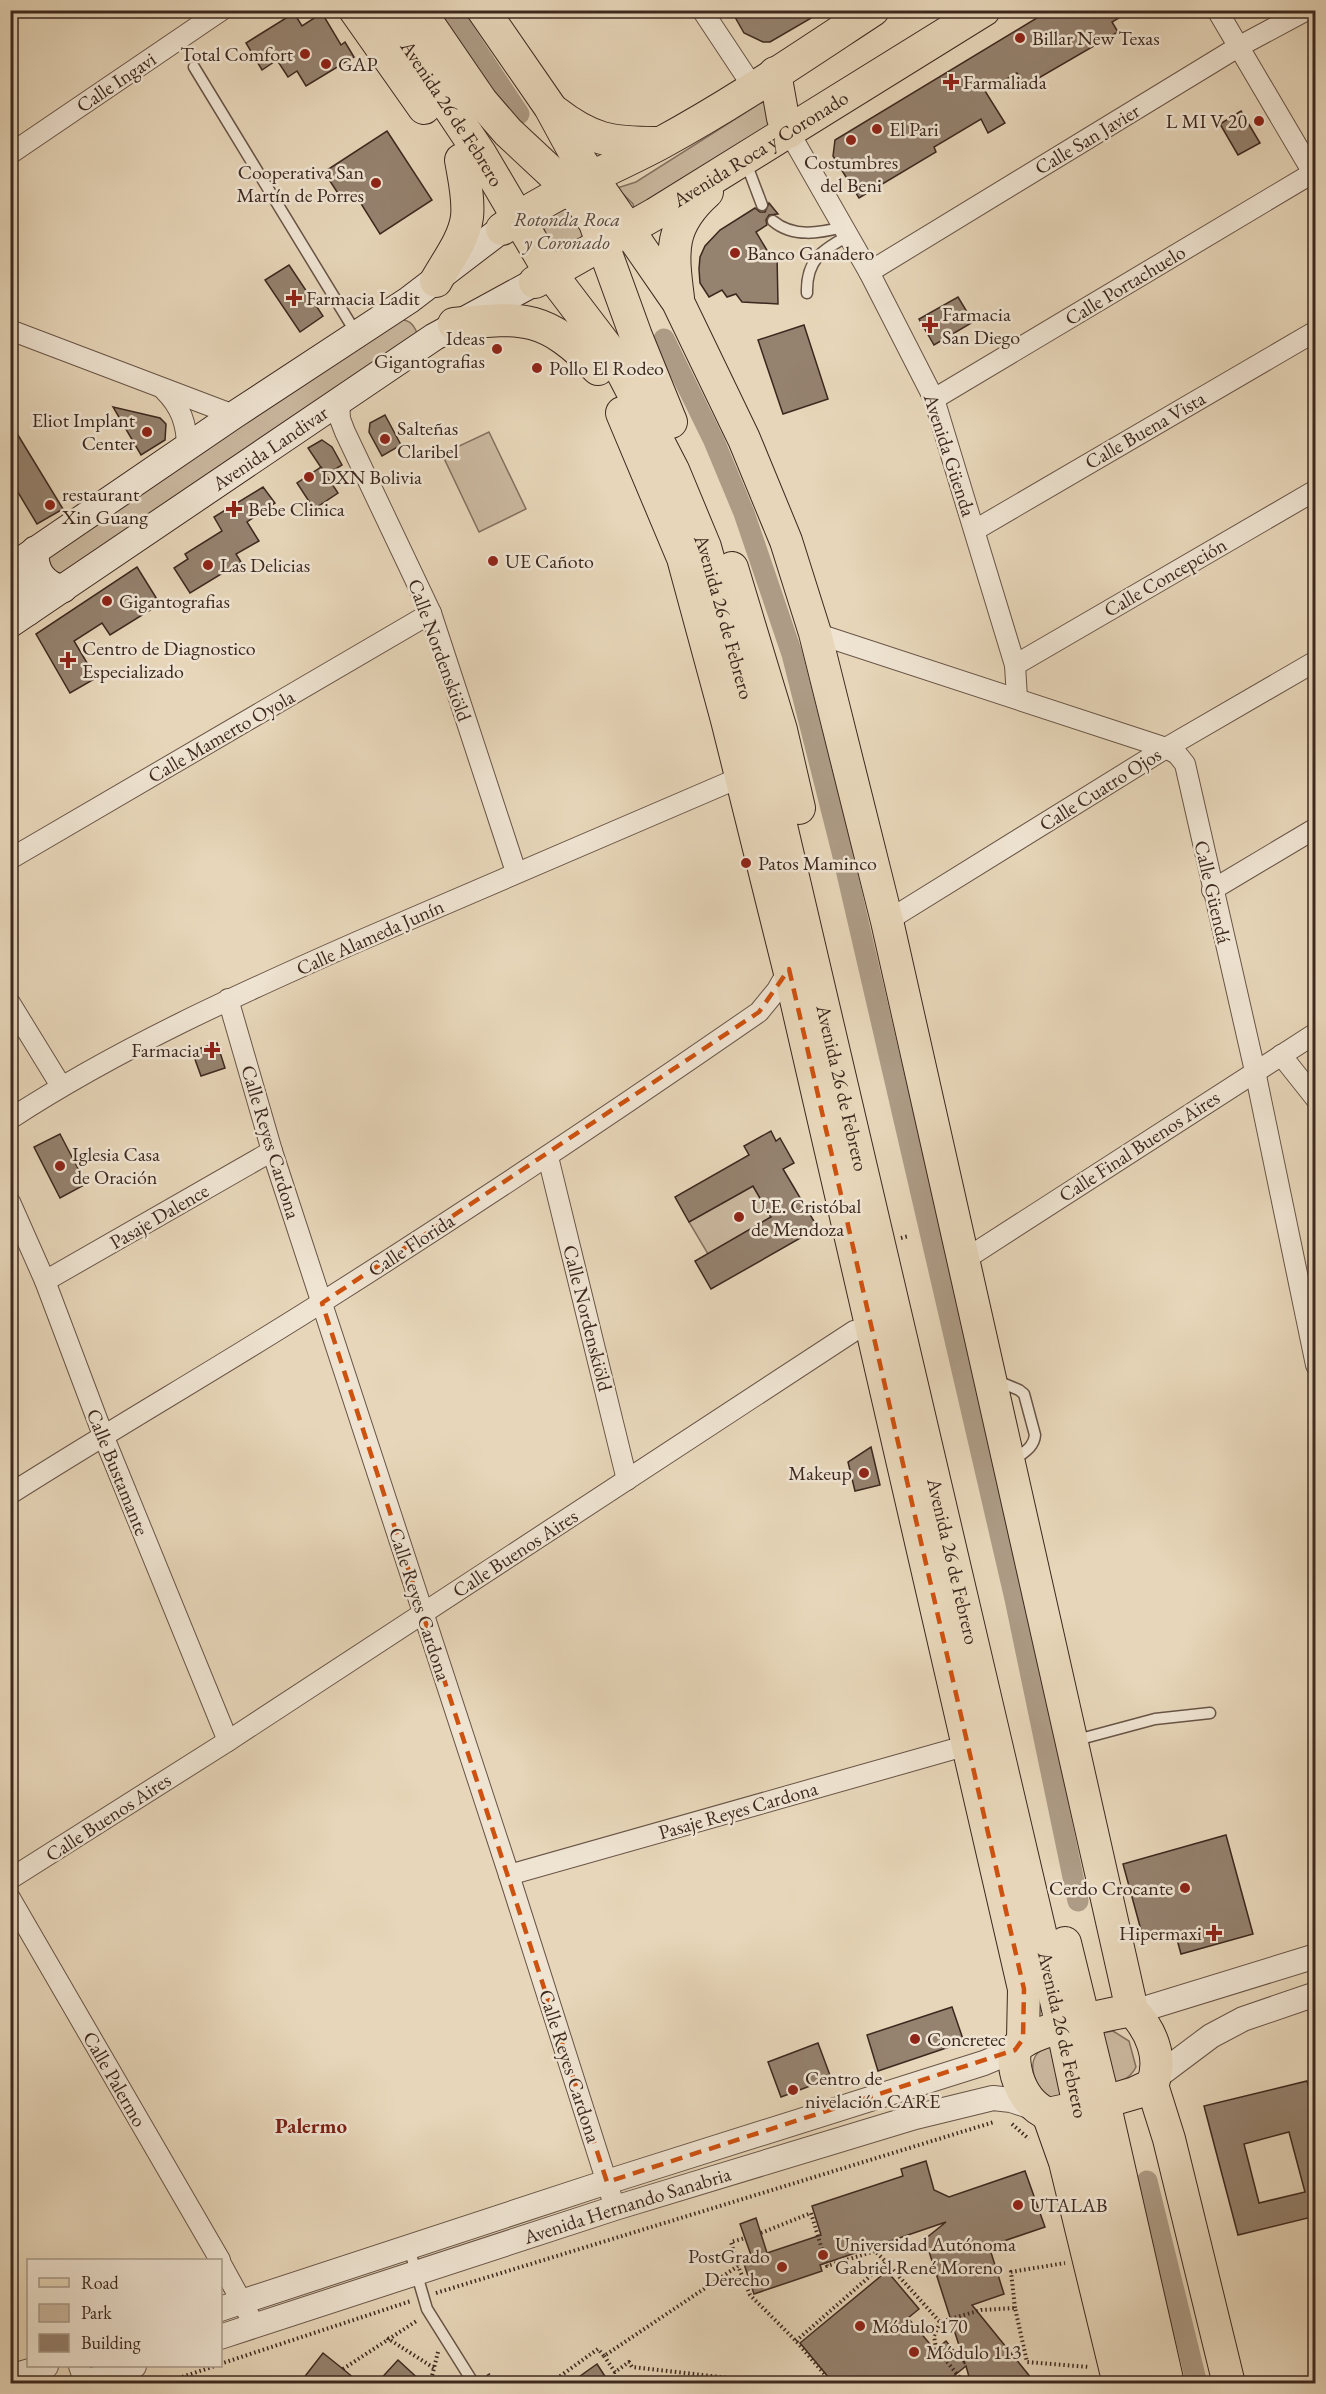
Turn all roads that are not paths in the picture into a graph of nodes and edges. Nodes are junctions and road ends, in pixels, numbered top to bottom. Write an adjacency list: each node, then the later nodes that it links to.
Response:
1 (222, 10): 17 (street, Calle Ingavi)
2 (355, 10): 18 (main road, Avenida 26 de Febrero)
3 (384, 10): 24 (main road, Avenida 26 de Febrero)
4 (419, 10): 21 (main road, Avenida 26 de Febrero)
5 (483, 10): 14 (main road, Avenida 26 de Febrero)
6 (702, 10): 13 (street)
7 (873, 10): 13 (main road)
8 (984, 10): 15 (main road, Avenida Roca y Coronado)
9 (1216, 10): 11 (street)
10 (1307, 10): 11 (street, Calle San Javier)
11 (1238, 47): 20 (street); 27 (street, Calle San Javier)
12 (194, 67): 35 (lane)
13 (764, 80): 15 (main road); 16 (main road)
14 (550, 108): 16 (main road); 21 (main road, Avenida 26 de Febrero)
15 (789, 132): 19 (main road, Avenida Roca y Coronado); 25 (street, Avenida Güenda)
16 (660, 143): 21 (main road)
17 (10, 154)
18 (461, 160): 24 (main road, Avenida 26 de Febrero); 29 (main road)
19 (741, 161): 22 (lane); 26 (main road, Avenida Roca y Coronado); 31 (main road)
20 (1314, 174): 39 (street, Calle Portachuelo)
21 (580, 182): 24 (main road); 26 (main road, Avenida 26 de Febrero)
22 (762, 205)
23 (773, 221): 25 (lane)
24 (510, 223): 28 (main road, Avenida 26 de Febrero); 29 (main road)
25 (846, 231): 27 (street, Avenida Güenda); 30 (lane)
26 (616, 236): 28 (main road, Avenida Roca y Coronado); 31 (main road, Avenida 26 de Febrero); 92 (main road, Avenida 26 de Febrero)
27 (869, 272): 39 (street, Avenida Güenda)
28 (543, 278): 32 (main road, Avenida Landivar); 36 (main road, Avenida 26 de Febrero); 92 (main road, Avenida 26 de Febrero)
29 (436, 281): 35 (main road)
30 (807, 293)
31 (678, 302): 50 (main road, Avenida 26 de Febrero)
32 (454, 324): 36 (main road); 38 (main road, Avenida Landivar)
33 (10, 330): 37 (street)
34 (1316, 331): 43 (street, Calle Buena Vista)
35 (356, 333): 40 (main road)
36 (598, 369): 55 (main road, Avenida 26 de Febrero)
37 (162, 388): 40 (street); 41 (street)
38 (339, 399): 47 (main road, Avenida Landivar); 48 (street, Calle Nordenskiöld)
39 (934, 399): 43 (street, Avenida Güenda)
40 (234, 415): 41 (main road)
41 (187, 448): 44 (main road)
42 (1316, 490): 52 (street, Calle Concepción)
43 (975, 530): 52 (street, Avenida Güenda)
44 (36, 550): 45 (main road); 47 (main road)
45 (10, 568)
46 (10, 577): 49 (main road)
47 (63, 589): 49 (main road, Avenida Landivar)
48 (431, 613): 57 (street, Calle Mamerto Oyola); 58 (street, Calle Nordenskiöld)
49 (19, 618)
50 (819, 648): 53 (street, Calle Güendá); 60 (main road, Avenida 26 de Febrero)
51 (1316, 661): 54 (street, Calle Cuatro Ojos)
52 (1015, 664): 53 (street, Avenida Güenda)
53 (1017, 698): 54 (street, Calle Güendá)
54 (1166, 748): 59 (street, Calle Güendá); 60 (street, Calle Cuatro Ojos)
55 (741, 777): 58 (street, Calle Alameda Junín); 61 (main road, Avenida 26 de Febrero)
56 (1316, 828): 59 (street)
57 (10, 859)
58 (516, 872): 62 (street, Calle Alameda Junín)
59 (1212, 890): 66 (street, Calle Güendá)
60 (887, 921): 73 (main road, Avenida 26 de Febrero)
61 (789, 969): 71 (street, Calle Florida); 76 (main road, Avenida 26 de Febrero)
62 (228, 999): 67 (street, Calle Alameda Junín); 70 (street, Calle Reyes Cardona)
63 (10, 1002): 67 (street)
64 (1316, 1032): 65 (street, Calle Final Buenos Aires)
65 (1281, 1055): 66 (street, Calle Final Buenos Aires); 68 (street)
66 (1255, 1071): 73 (street, Calle Final Buenos Aires); 77 (street, Calle Güendá)
67 (61, 1086): 69 (street, Calle Alameda Junín)
68 (1316, 1099)
69 (10, 1119)
70 (272, 1151): 74 (street, Pasaje Dalence); 75 (street, Calle Reyes Cardona)
71 (548, 1157): 75 (street, Calle Florida); 79 (street, Calle Nordenskiöld)
72 (10, 1202): 74 (street, Calle Bustamante)
73 (964, 1260): 84 (main road, Avenida 26 de Febrero)
74 (45, 1281): 78 (street, Calle Bustamante)
75 (322, 1303): 78 (street, Calle Florida); 81 (street, Calle Reyes Cardona)
76 (870, 1326): 79 (street, Calle Buenos Aires); 85 (main road, Avenida 26 de Febrero)
77 (1316, 1365)
78 (103, 1435): 80 (street, Calle Florida); 83 (street, Calle Bustamante)
79 (627, 1480): 81 (street, Calle Buenos Aires)
80 (10, 1494)
81 (422, 1613): 83 (street, Calle Buenos Aires); 86 (street, Calle Reyes Cardona)
82 (1210, 1713): 84 (lane)
83 (228, 1741): 87 (street, Calle Buenos Aires)
84 (1070, 1742): 91 (main road, Avenida 26 de Febrero)
85 (968, 1745): 86 (street, Pasaje Reyes Cardona); 93 (main road, Avenida 26 de Febrero)
86 (509, 1875): 99 (street, Calle Reyes Cardona)
87 (10, 1880)
88 (10, 1898): 102 (street, Calle Palermo)
89 (1316, 1956): 91 (street)
90 (1316, 1994): 94 (street)
91 (1133, 2011): 92 (main road); 94 (main road)
92 (1074, 2023): 93 (main road); 96 (main road, Avenida 26 de Febrero)
93 (1019, 2044): 95 (street, Avenida Hernando Sanabria); 97 (main road, Avenida 26 de Febrero)
94 (1153, 2081): 96 (main road); 117 (main road)
95 (907, 2086): 98 (street); 99 (street, Avenida Hernando Sanabria)
96 (1092, 2105): 97 (main road); 115 (main road, Avenida 26 de Febrero); 116 (main road, Avenida 26 de Febrero)
97 (1043, 2112): 98 (street, Avenida Hernando Sanabria); 111 (main road, Avenida 26 de Febrero)
98 (915, 2118): 100 (street, Avenida Hernando Sanabria)
99 (607, 2182): 100 (street, Calle Reyes Cardona); 101 (street, Avenida Hernando Sanabria)
100 (615, 2208): 104 (street, Avenida Hernando Sanabria)
101 (409, 2248): 104 (lane); 105 (street, Avenida Hernando Sanabria)
102 (219, 2259)
103 (222, 2264): 105 (street, Calle Palermo)
104 (416, 2273): 107 (street, Avenida Hernando Sanabria); 114 (lane)
105 (243, 2301): 106 (street, Avenida Hernando Sanabria); 107 (street, Calle Palermo)
106 (222, 2308)
107 (255, 2326): 108 (street, Avenida Hernando Sanabria)
108 (222, 2336)
109 (43, 2367): 112 (street)
110 (130, 2367): 113 (street)
111 (1101, 2373)
112 (10, 2377)
113 (82, 2379)
114 (474, 2384)
115 (1145, 2384)
116 (1168, 2384)
117 (1229, 2384)

